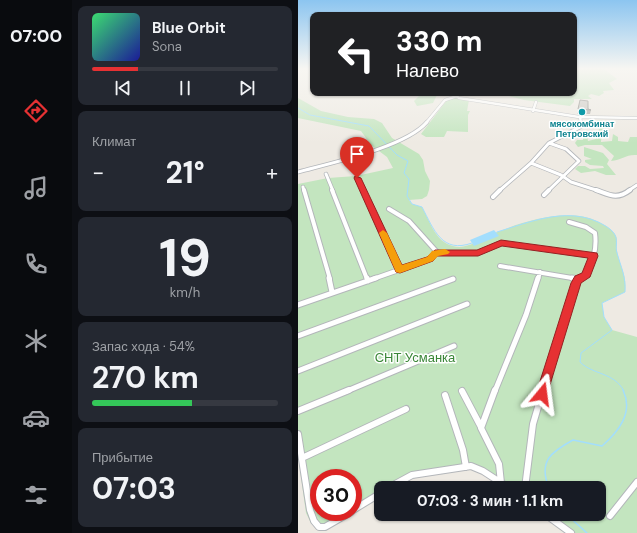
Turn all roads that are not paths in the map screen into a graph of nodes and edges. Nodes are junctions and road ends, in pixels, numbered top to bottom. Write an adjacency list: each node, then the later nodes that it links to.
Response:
1 (457, 96): 3 (street); 8 (street)
2 (536, 102): 3 (street)
3 (533, 111): 4 (street)
4 (580, 117): 5 (street); 6 (street)
5 (637, 118)
6 (549, 143): 7 (street); 10 (street)
7 (531, 163): 10 (street); 15 (street)
8 (298, 172)
9 (326, 174): 25 (street)
10 (562, 176): 12 (street); 14 (street)
11 (357, 178): 21 (street)
12 (637, 185)
13 (303, 187): 26 (street)
14 (544, 195)
15 (493, 197)
16 (389, 209): 18 (street)
17 (569, 222): 19 (street)
18 (435, 253): 19 (street); 21 (street)
19 (594, 256): 24 (street)
20 (500, 266): 22 (street)
21 (400, 270): 25 (street)
22 (540, 272): 24 (street); 36 (street)
23 (453, 279): 29 (street)
24 (578, 279): 43 (street)
25 (368, 281): 26 (street)
26 (332, 292): 28 (street)
27 (467, 304): 31 (street)
28 (298, 305)
29 (298, 336)
30 (454, 346): 35 (street)
31 (298, 371)
32 (462, 391): 36 (street)
33 (445, 395): 39 (street)
34 (406, 409): 38 (street)
35 (298, 412)
36 (481, 428): 42 (street)
37 (298, 434): 38 (street)
38 (302, 458): 47 (street)
39 (466, 467): 40 (street); 41 (street)
40 (401, 481)
41 (498, 481)
42 (501, 481)
43 (526, 481)
44 (637, 482): 48 (street)
45 (374, 497): 46 (street)
46 (362, 505)
47 (310, 510)
48 (610, 516)
49 (314, 521): 50 (street)
50 (335, 521)
51 (555, 521): 52 (street)
52 (571, 533)

